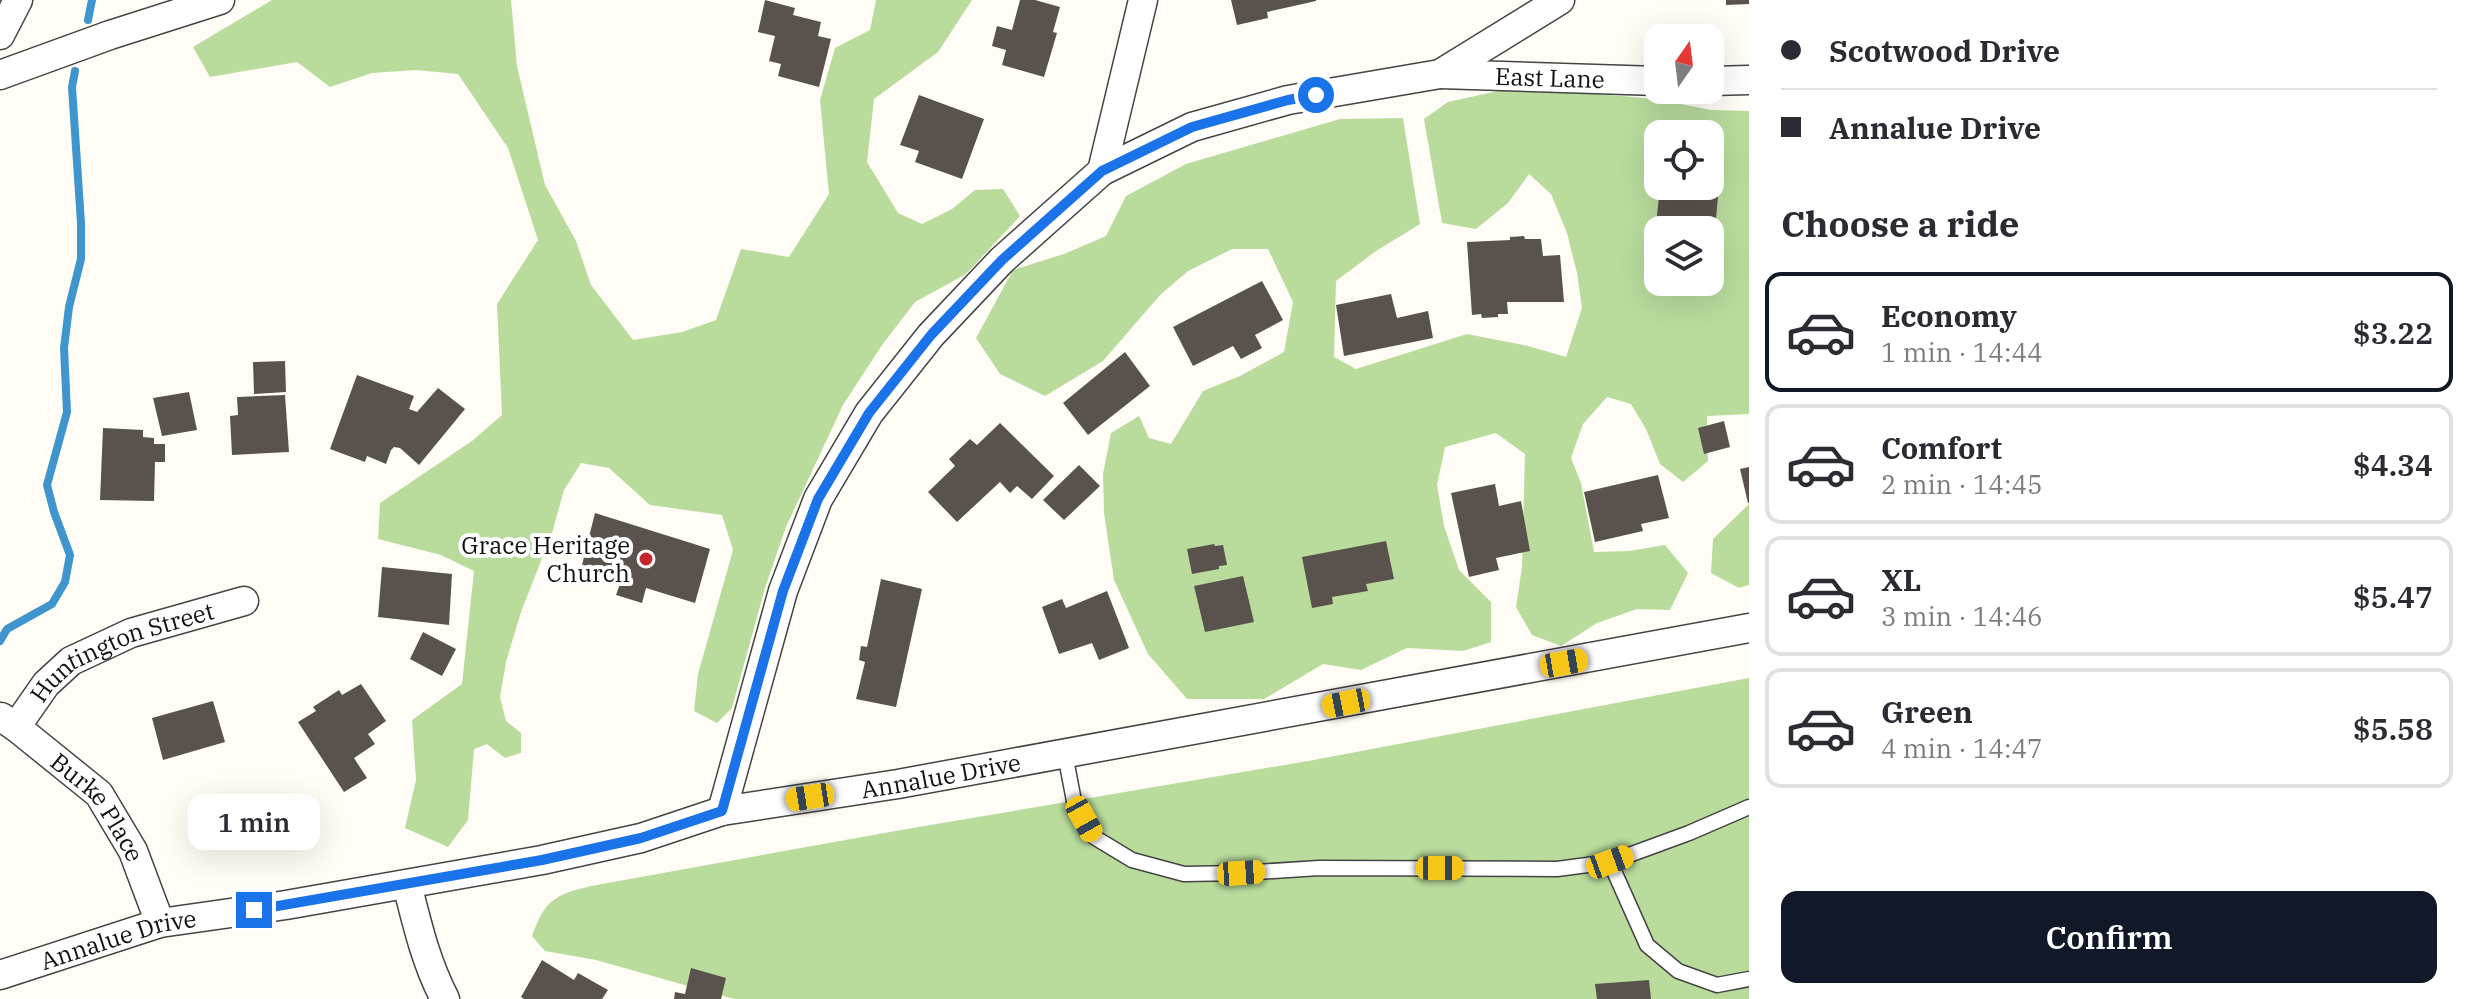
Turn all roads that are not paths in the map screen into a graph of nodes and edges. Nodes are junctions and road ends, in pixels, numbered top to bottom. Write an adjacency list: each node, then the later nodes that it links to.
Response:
1 (18, 0): 5 (street)
2 (220, 0): 7 (street)
3 (1143, 0): 11 (street)
4 (1560, 0): 6 (street)
5 (0, 35)
6 (1440, 74): 9 (street, East Lane); 11 (street)
7 (0, 75)
8 (1749, 80): 10 (street)
9 (1644, 81)
10 (1724, 81)
11 (1102, 171): 17 (street)
12 (244, 601): 14 (street, Huntington Street)
13 (1749, 628): 15 (street, Annalue Drive)
14 (8, 722): 20 (street, Burke Place)
15 (1065, 754): 17 (street, Annalue Drive); 18 (lane)
16 (1749, 807): 18 (lane)
17 (722, 811): 19 (street, Annalue Drive)
18 (1610, 862): 22 (lane)
19 (407, 884): 20 (street, Annalue Drive); 23 (street)
20 (160, 923): 21 (street, Annalue Drive)
21 (0, 975)
22 (1749, 979)
23 (445, 999)

